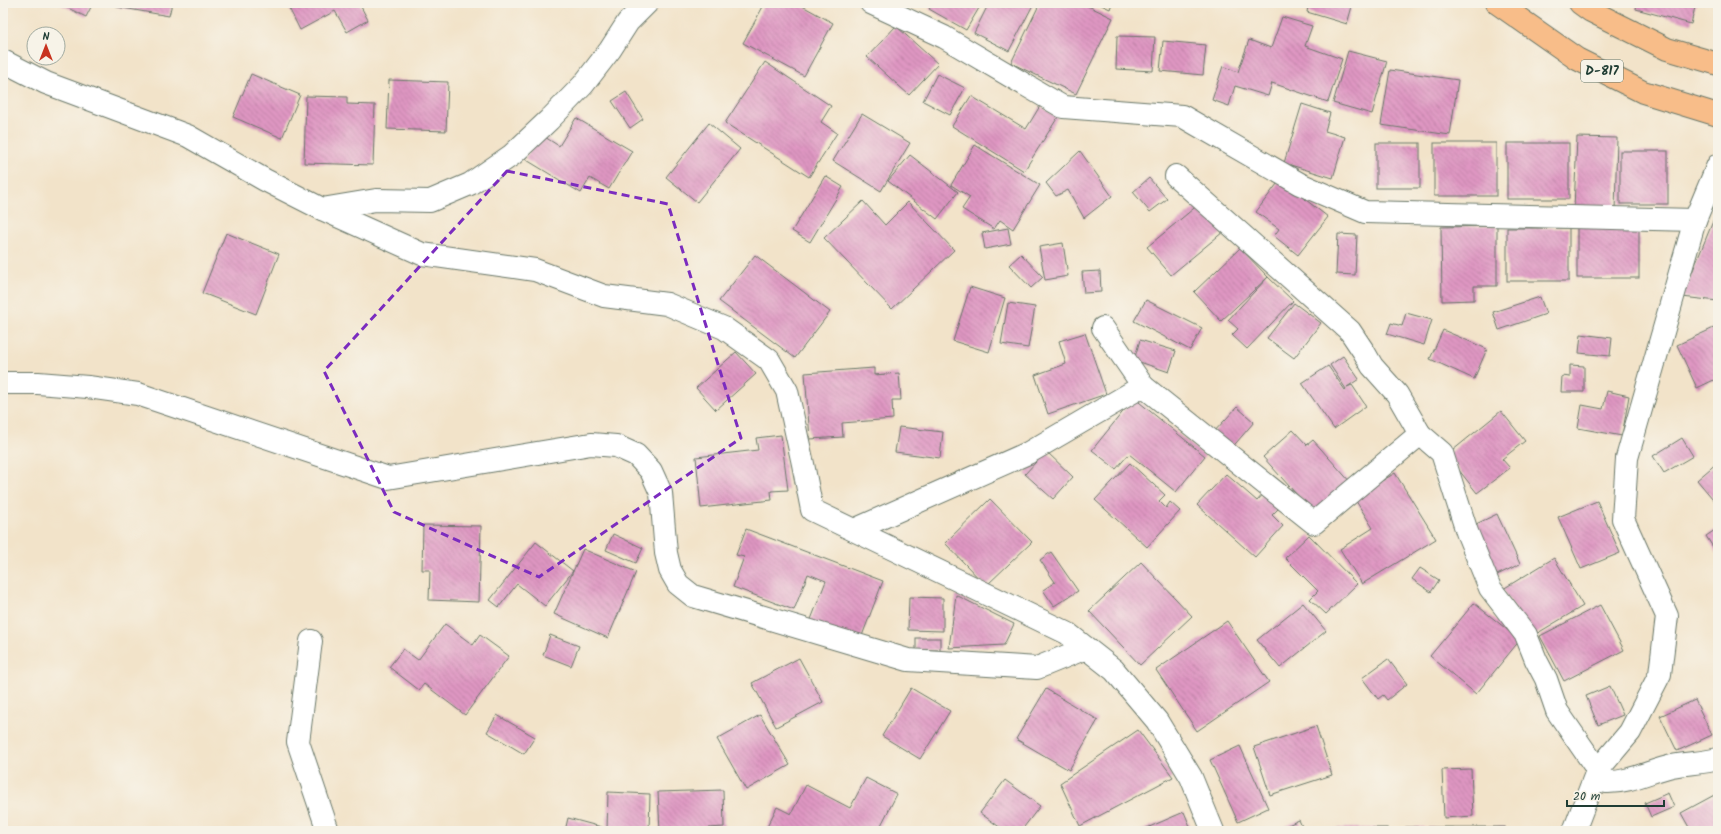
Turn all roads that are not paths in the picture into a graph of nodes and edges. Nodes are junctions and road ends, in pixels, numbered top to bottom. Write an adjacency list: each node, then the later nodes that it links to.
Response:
1 (647, 3): 10 (street)
2 (871, 3): 11 (street)
3 (1497, 3): 7 (highway, D-817)
4 (1580, 3): 6 (highway)
5 (3, 61): 10 (street)
6 (1718, 64)
7 (1718, 115)
8 (1718, 165): 11 (street)
9 (1176, 176): 15 (street)
10 (322, 209): 16 (street)
11 (1695, 220): 20 (street)
12 (1103, 328): 14 (street)
13 (3, 383): 18 (street)
14 (1144, 386): 15 (street); 16 (street)
15 (1420, 434): 20 (street)
16 (854, 530): 18 (street)
17 (311, 641): 21 (street)
18 (1086, 648): 22 (street)
19 (1718, 759): 20 (street)
20 (1597, 771): 23 (street)
21 (331, 830)
22 (1213, 831)
23 (1574, 831)

